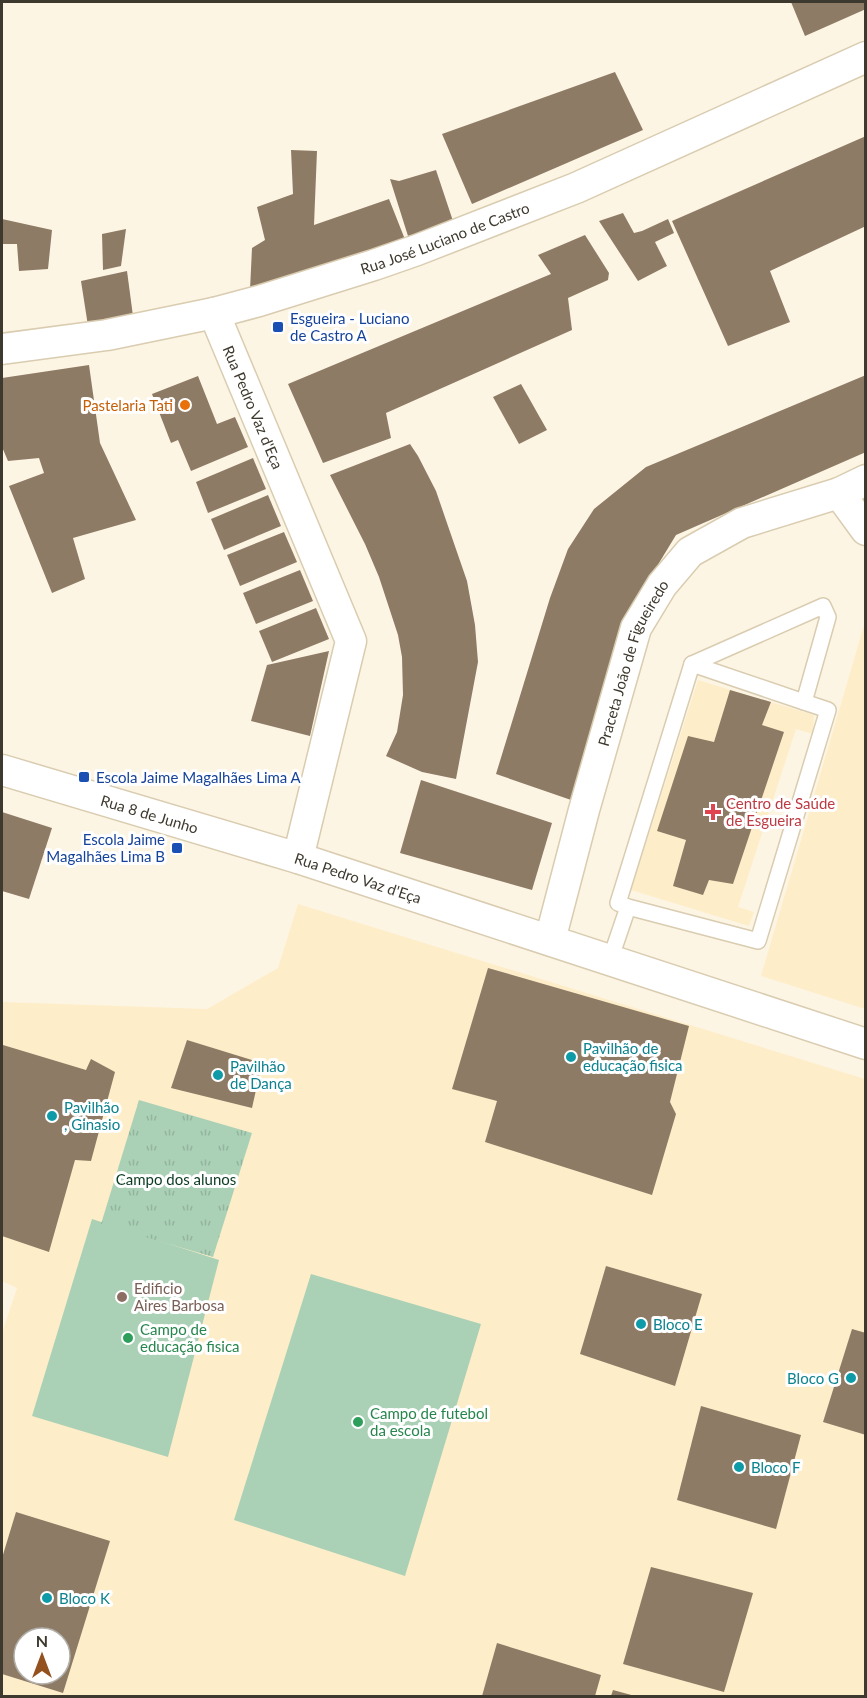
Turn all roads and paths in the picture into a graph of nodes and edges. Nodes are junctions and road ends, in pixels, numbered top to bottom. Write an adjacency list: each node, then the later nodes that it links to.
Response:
1 (866, 57): 2 (street, Rua José Luciano de Castro)
2 (214, 313): 3 (street, Rua José Luciano de Castro); 10 (street, Rua Pedro Vaz d'Eça)
3 (2, 349)
4 (866, 480): 5 (street, Praceta João de Figueiredo)
5 (839, 493): 6 (street); 12 (street, Praceta João de Figueiredo)
6 (866, 530)
7 (692, 664): 8 (lane); 8 (lane); 11 (lane)
8 (804, 702): 11 (lane)
9 (2, 770): 10 (street, Rua 8 de Junho)
10 (298, 858): 12 (street, Rua Pedro Vaz d'Eça)
11 (628, 907): 13 (lane)
12 (550, 940): 13 (street, Rua Pedro Vaz d'Eça)
13 (610, 960): 14 (street, Rua Pedro Vaz d'Eça)
14 (866, 1044)

